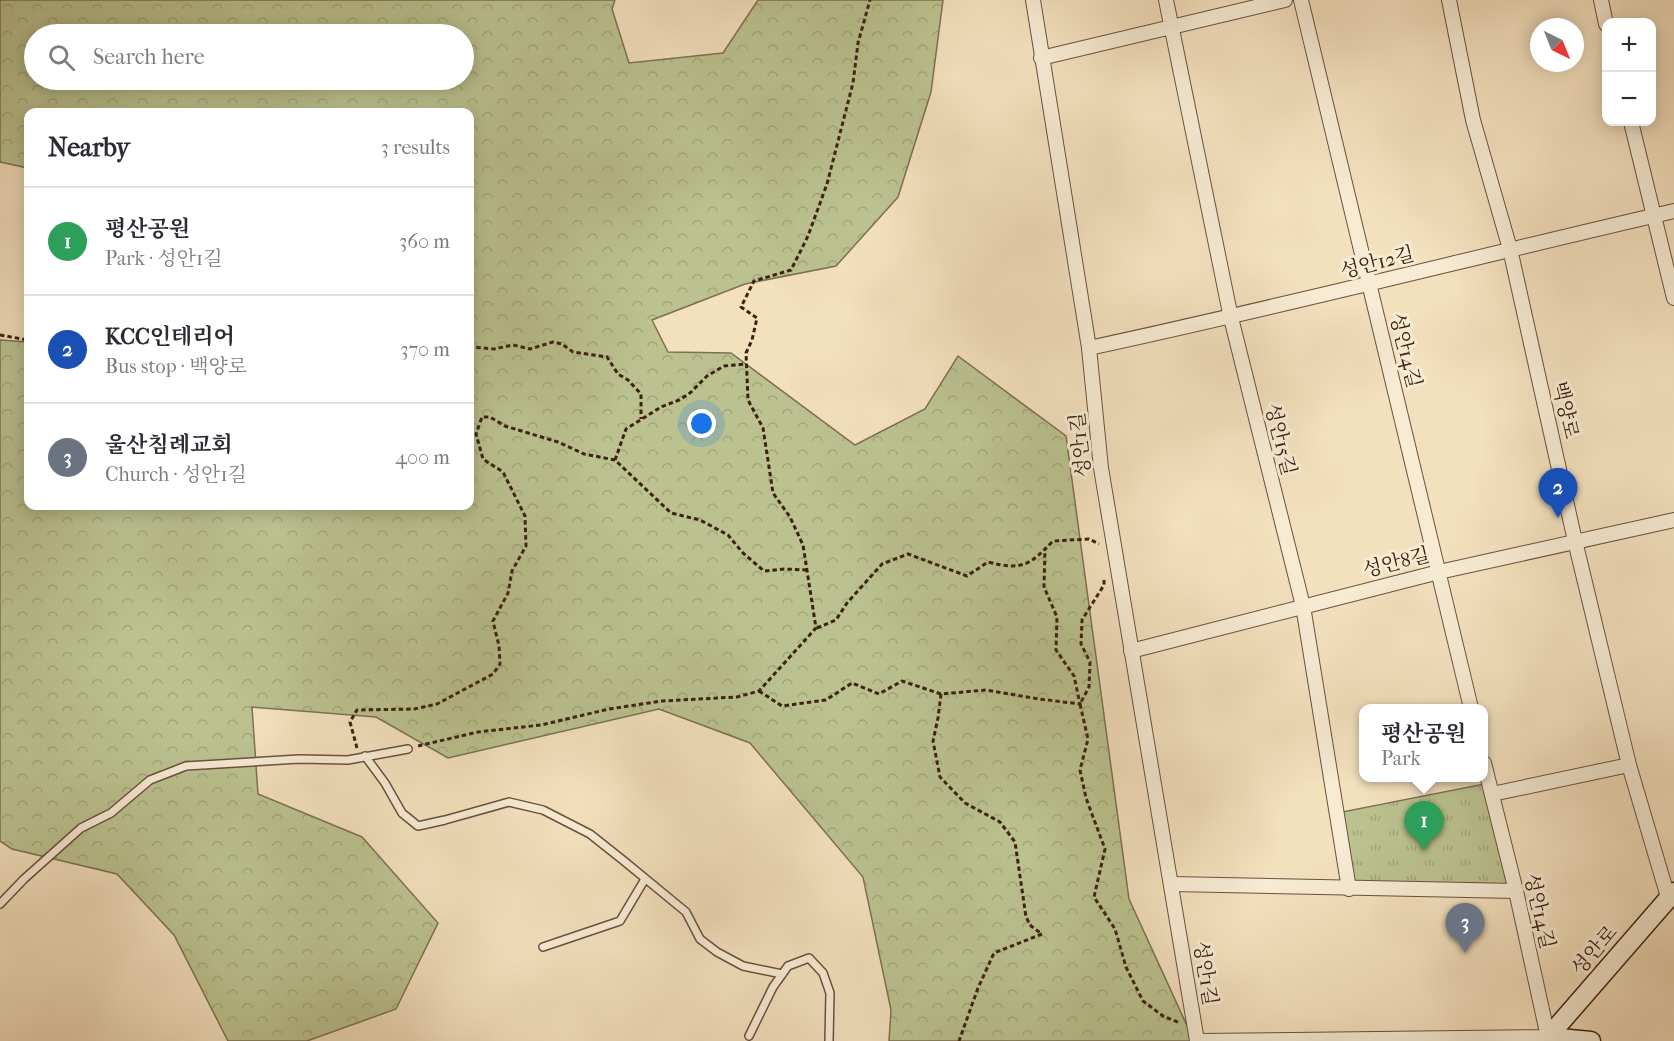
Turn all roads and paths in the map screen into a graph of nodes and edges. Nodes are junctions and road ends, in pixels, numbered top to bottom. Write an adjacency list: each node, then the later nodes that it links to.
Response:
1 (870, 0): 22 (path)
2 (1033, 0): 10 (street, 성안1길)
3 (1166, 0): 9 (street, 성안15길)
4 (1285, 0): 9 (street)
5 (1301, 0): 15 (street, 성안14길)
6 (1449, 0): 14 (street, 백양로)
7 (1600, 0): 8 (street)
8 (1604, 18)
9 (1172, 27): 10 (street); 17 (street, 성안15길)
10 (1041, 58): 21 (street, 성안1길)
11 (1632, 126): 13 (street)
12 (1674, 211): 13 (street, 성안12길)
13 (1654, 216): 14 (street, 성안12길); 16 (street)
14 (1510, 249): 15 (street, 성안12길); 26 (street, 백양로)
15 (1370, 284): 17 (street, 성안12길); 30 (street, 성안14길)
16 (1674, 298)
17 (1231, 318): 21 (street, 성안12길); 32 (street, 성안15길)
18 (0, 335): 19 (path)
19 (24, 339)
20 (474, 347): 23 (path)
21 (1089, 348): 28 (street, 성안1길)
22 (747, 364): 23 (path); 29 (path)
23 (641, 419): 24 (path)
24 (615, 460): 29 (path); 40 (path)
25 (1674, 520): 26 (street, 성안8길)
26 (1575, 541): 30 (street, 성안8길); 41 (street, 백양로)
27 (1045, 549): 28 (path); 33 (path); 37 (path)
28 (1114, 552): 34 (street, 성안1길)
29 (806, 570): 33 (path)
30 (1439, 572): 32 (street, 성안8길); 38 (street, 성안14길)
31 (1105, 576): 37 (path)
32 (1303, 606): 34 (street, 성안8길); 46 (street, 성안15길)
33 (816, 628): 35 (path)
34 (1131, 651): 45 (street, 성안1길)
35 (759, 691): 36 (path); 39 (path)
36 (941, 694): 37 (path); 56 (path)
37 (1080, 704): 52 (path)
38 (1470, 704)
39 (408, 748): 40 (lane)
40 (362, 756): 44 (lane); 49 (lane)
41 (1629, 765): 43 (street); 48 (street, 백양로)
42 (1488, 781): 43 (street, 성안14길)
43 (1491, 794): 47 (street, 성안14길)
44 (645, 879): 50 (lane); 51 (lane)
45 (1172, 884): 46 (street); 52 (street, 성안1길)
46 (1349, 888): 47 (street)
47 (1516, 891): 54 (street, 성안14길)
48 (1671, 895): 54 (street, 성안로)
49 (0, 904)
50 (543, 947)
51 (782, 974): 53 (lane); 55 (lane)
52 (1195, 1026): 54 (street, 성안1길)
53 (749, 1036)
54 (1548, 1038): 57 (street)
55 (829, 1041)
56 (958, 1041)
57 (1591, 1041)

